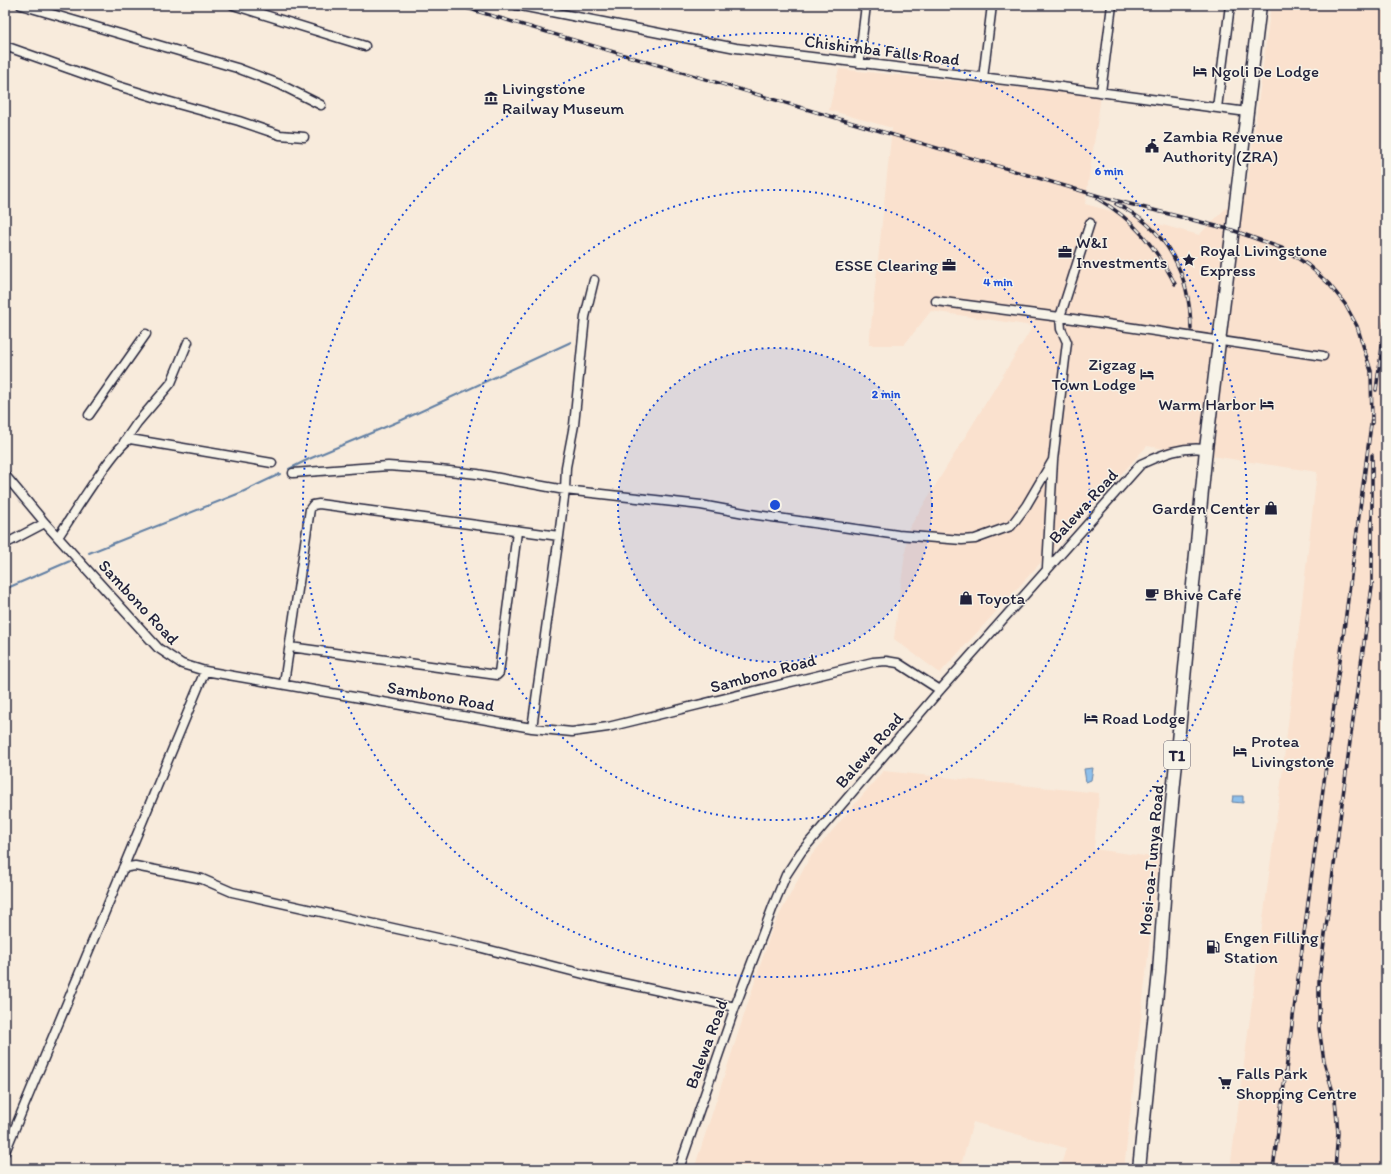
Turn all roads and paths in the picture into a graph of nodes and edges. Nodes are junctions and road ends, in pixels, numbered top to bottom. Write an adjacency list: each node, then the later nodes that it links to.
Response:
1 (20, 5): 14 (street)
2 (233, 5): 10 (street)
3 (516, 5): 11 (street, Chishimba Falls Road)
4 (866, 5): 11 (street)
5 (992, 5): 12 (street)
6 (1112, 5): 13 (street)
7 (1230, 5): 15 (street)
8 (1260, 5): 16 (highway, Mosi-oa-Tunya Road / T1)
9 (5, 46): 17 (street)
10 (365, 46)
11 (859, 63): 12 (street, Chishimba Falls Road)
12 (984, 78): 13 (street, Chishimba Falls Road)
13 (1101, 92): 15 (street, Chishimba Falls Road)
14 (321, 105)
15 (1217, 108): 16 (street, Chishimba Falls Road)
16 (1247, 112): 23 (highway, Mosi-oa-Tunya Road / T1)
17 (304, 137)
18 (1090, 223): 21 (street)
19 (594, 280): 33 (street)
20 (936, 301): 21 (street)
21 (1060, 317): 23 (street); 29 (street)
22 (146, 334): 26 (street)
23 (1220, 341): 25 (street); 28 (highway, Mosi-oa-Tunya Road / T1)
24 (188, 342): 27 (street)
25 (1323, 356)
26 (88, 415)
27 (124, 442): 30 (street); 37 (street)
28 (1206, 449): 39 (street, Balewa Road); 49 (highway, Mosi-oa-Tunya Road / T1)
29 (1053, 460): 33 (street); 39 (street)
30 (272, 463)
31 (293, 473): 33 (street)
32 (5, 475): 34 (street, Sambono Road)
33 (565, 490): 36 (street)
34 (46, 523): 37 (street, Sambono Road); 38 (street)
35 (517, 532): 36 (street); 40 (street); 40 (street)
36 (559, 536): 44 (street)
37 (58, 537): 41 (street, Sambono Road)
38 (5, 544)
39 (1047, 568): 43 (street, Balewa Road)
40 (290, 647): 42 (street)
41 (205, 670): 42 (street, Sambono Road); 45 (street)
42 (284, 683): 44 (street, Sambono Road)
43 (940, 690): 44 (street, Sambono Road); 46 (street, Balewa Road)
44 (532, 728)
45 (123, 868): 46 (street); 47 (street)
46 (734, 1007): 48 (street, Balewa Road)
47 (5, 1152)
48 (679, 1169)
49 (1139, 1169)

